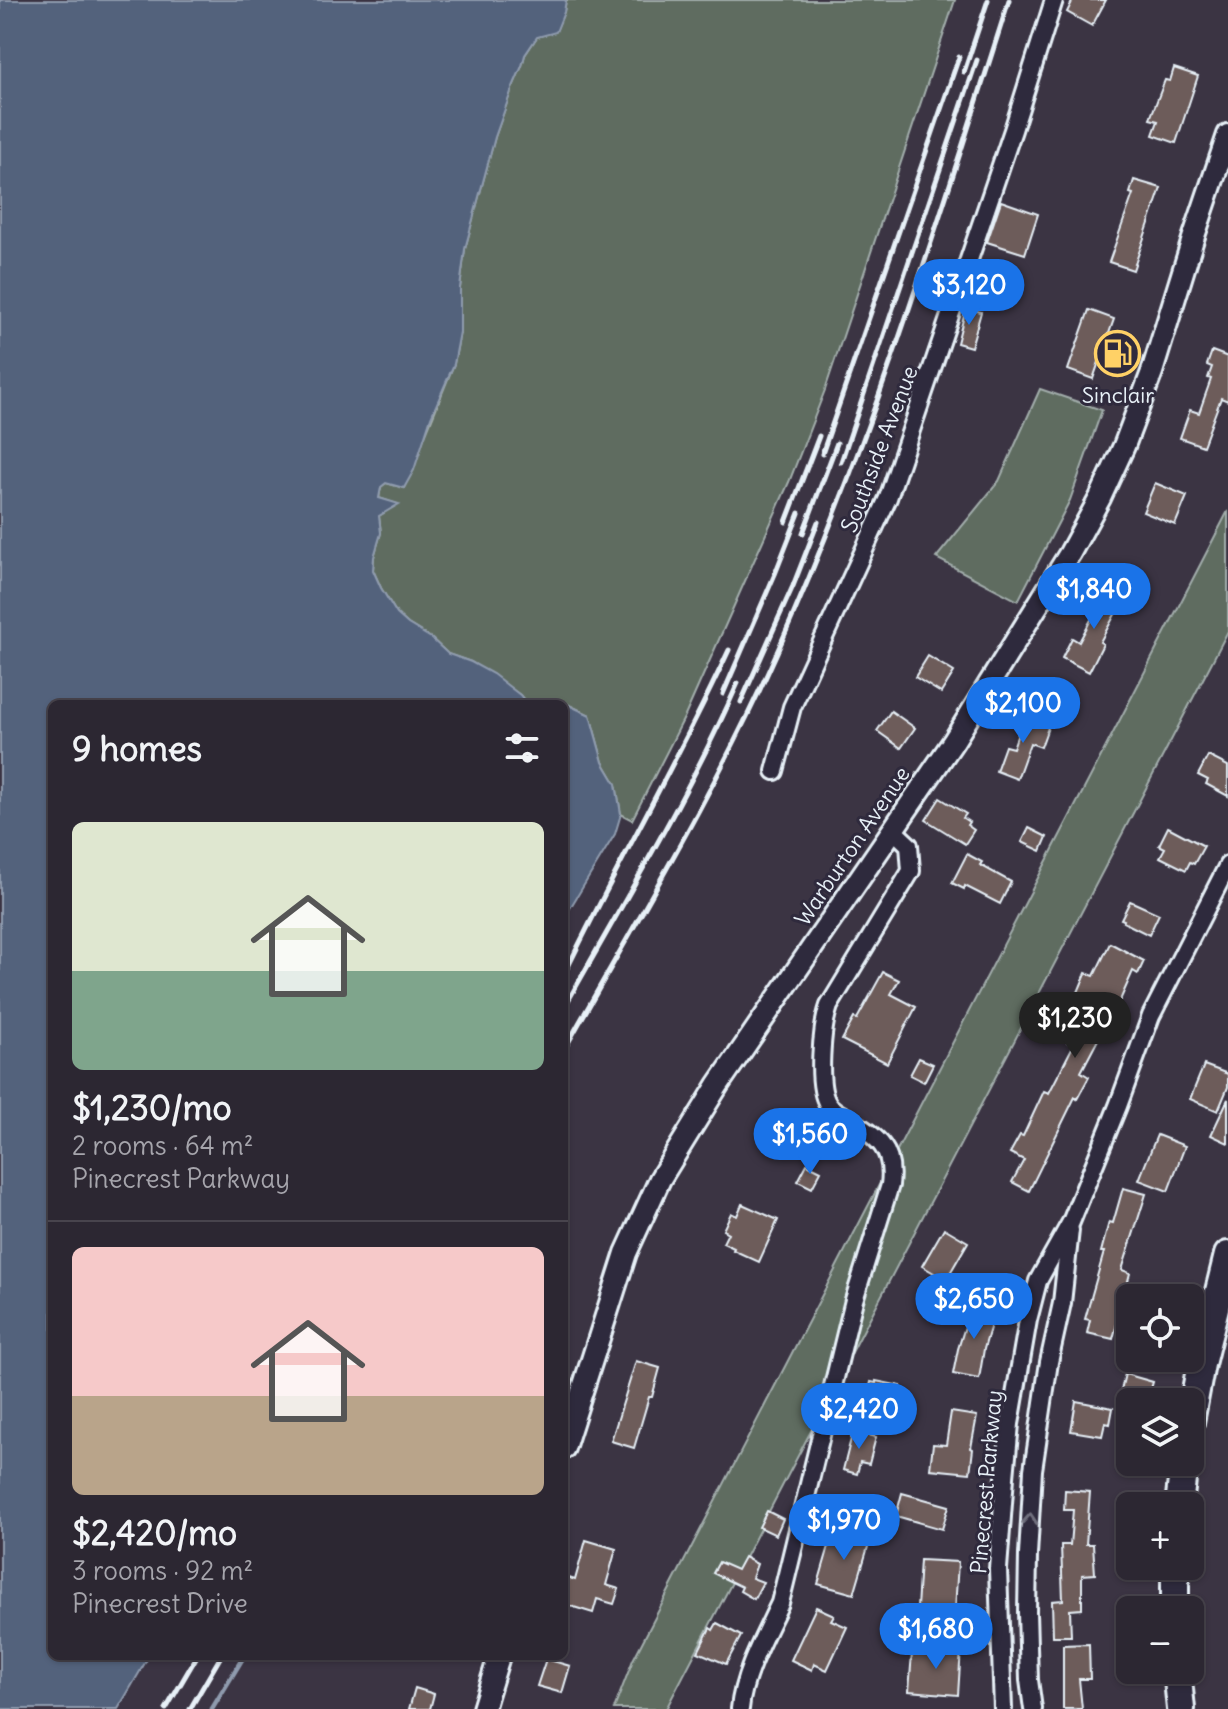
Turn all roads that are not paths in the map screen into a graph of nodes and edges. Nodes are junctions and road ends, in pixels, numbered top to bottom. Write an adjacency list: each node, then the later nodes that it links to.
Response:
1 (1054, 0): 3 (street, Southside Avenue)
2 (1228, 135): 4 (street, Warburton Avenue)
3 (775, 771)
4 (893, 830): 9 (street, Warburton Avenue); 15 (street)
5 (1228, 865): 6 (street, Pinecrest Parkway)
6 (1071, 1222): 10 (street, Pinecrest Parkway); 11 (street, Pinecrest Parkway, one-way to 6)
7 (1228, 1255): 8 (main road)
8 (1196, 1388)
9 (568, 1435)
10 (1000, 1555): 11 (street); 16 (street, Pinecrest Parkway)
11 (1028, 1555): 17 (street, Pinecrest Parkway)
12 (498, 1660): 14 (street)
13 (1178, 1684): 18 (main road)
14 (483, 1709)
15 (740, 1709)
16 (1003, 1709)
17 (1033, 1709)
18 (1181, 1709)

